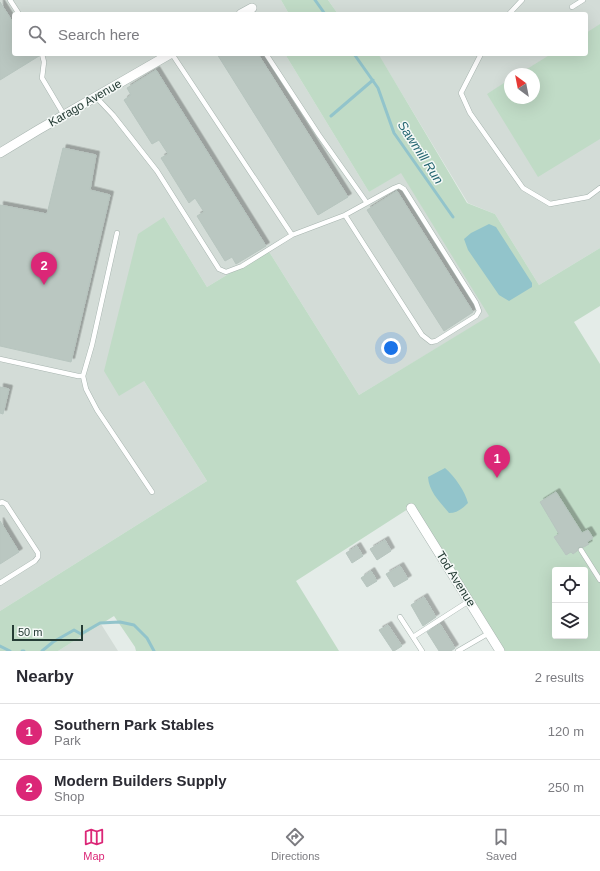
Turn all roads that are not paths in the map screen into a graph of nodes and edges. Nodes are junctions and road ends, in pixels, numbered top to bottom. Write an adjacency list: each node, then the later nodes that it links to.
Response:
1 (10, 0): 6 (lane)
2 (522, 0): 8 (lane)
3 (582, 0): 4 (lane)
4 (572, 7)
5 (252, 8): 7 (street)
6 (18, 12)
7 (245, 12)
8 (511, 12)
9 (42, 56): 15 (lane)
10 (168, 56): 14 (street, Karago Avenue)
11 (172, 56): 21 (lane)
12 (267, 56): 18 (lane)
13 (479, 56): 17 (lane)
14 (96, 98): 15 (street, Karago Avenue); 21 (lane)
15 (64, 115): 16 (street, Karago Avenue)
16 (0, 153)
17 (600, 188)
18 (367, 203): 19 (lane); 19 (lane)
19 (345, 214): 21 (lane)
20 (117, 233): 23 (lane)
21 (292, 235)
22 (0, 358): 23 (lane)
23 (83, 376): 24 (lane)
24 (152, 492)
25 (0, 503): 29 (lane)
26 (411, 508): 30 (street, Tod Avenue)
27 (581, 550): 28 (lane)
28 (600, 580)
29 (0, 583)
30 (469, 601): 32 (street, Tod Avenue); 33 (lane)
31 (400, 617): 33 (lane)
32 (489, 633): 35 (lane); 36 (street, Tod Avenue)
33 (413, 637): 34 (lane)
34 (422, 651)
35 (458, 651)
36 (500, 651)

